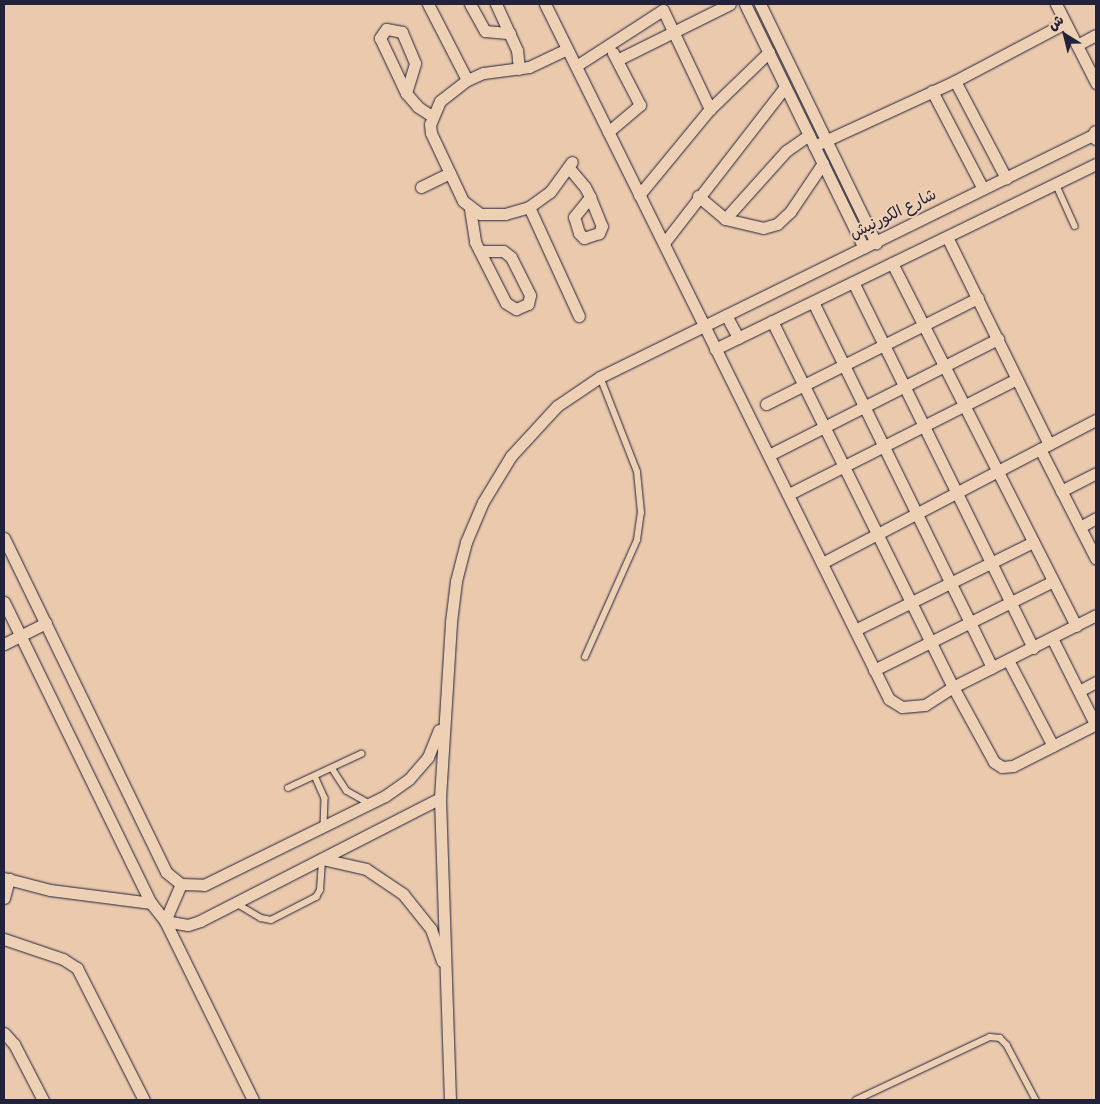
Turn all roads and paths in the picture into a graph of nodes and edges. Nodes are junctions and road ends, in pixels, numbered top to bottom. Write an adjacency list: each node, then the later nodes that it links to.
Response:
1 (428, 4): 21 (street)
2 (470, 4): 12 (street)
3 (496, 4): 12 (street)
4 (544, 4): 16 (street)
5 (730, 4): 11 (street)
6 (745, 4): 17 (street)
7 (760, 4): 32 (street)
8 (1056, 4): 10 (street)
9 (661, 7): 11 (street); 14 (street)
10 (1065, 23): 15 (street); 22 (street)
11 (674, 32): 18 (street); 27 (street)
12 (510, 33): 20 (street)
13 (1096, 35): 15 (street)
14 (608, 45): 18 (street); 19 (street)
15 (1077, 45): 23 (street)
16 (567, 49): 19 (street); 20 (street)
17 (769, 52): 24 (street); 27 (street)
18 (617, 60): 29 (street)
19 (576, 66): 29 (street)
20 (518, 69): 21 (street)
21 (467, 80): 28 (street)
22 (955, 81): 25 (street); 37 (street)
23 (1096, 84)
24 (786, 87): 30 (street); 42 (street)
25 (932, 91): 32 (street); 40 (street)
26 (406, 94): 26 (street); 28 (street)
27 (710, 109): 41 (street)
28 (432, 116): 36 (street)
29 (608, 132): 41 (street)
30 (809, 134): 33 (street); 46 (street)
31 (1096, 135): 37 (street, شارع الكورنيش)
32 (826, 141): 33 (street); 49 (street)
33 (814, 146): 34 (street)
34 (823, 163): 46 (street); 51 (street)
35 (1096, 164): 38 (street)
36 (450, 173): 39 (street); 45 (street)
37 (1006, 178): 40 (street, شارع الكورنيش)
38 (1056, 184): 47 (lane); 48 (street)
39 (421, 188)
40 (983, 189): 49 (street, شارع الكورنيش)
41 (640, 195): 50 (street)
42 (698, 196): 46 (street); 50 (street)
43 (590, 197): 44 (street)
44 (529, 206): 45 (street); 58 (street)
45 (470, 209): 52 (street)
46 (726, 219)
47 (1075, 226)
48 (947, 236): 53 (street); 55 (street)
49 (876, 243): 51 (street, شارع الكورنيش)
50 (664, 244): 61 (street)
51 (864, 248): 57 (street, شارع الكورنيش)
52 (481, 251): 52 (street)
53 (892, 263): 54 (street); 60 (street)
54 (853, 282): 56 (street); 64 (street)
55 (978, 298): 60 (street); 63 (street)
56 (813, 302): 59 (street); 66 (street)
57 (726, 315): 61 (street, شارع الكورنيش); 62 (street)
58 (579, 316)
59 (772, 321): 62 (street); 70 (street)
60 (923, 325): 64 (street); 67 (street)
61 (705, 326): 65 (street); 68 (street, شارع الكورنيش)
62 (738, 338): 65 (street)
63 (998, 339): 67 (street); 69 (street)
64 (884, 345): 66 (street); 71 (street)
65 (715, 349): 80 (street)
66 (844, 365): 70 (street); 74 (street)
67 (944, 366): 71 (street); 73 (street)
68 (600, 376): 111 (lane); 118 (street, شارع الكورنيش)
69 (1017, 379): 73 (street); 79 (street)
70 (804, 385): 72 (street); 77 (street)
71 (904, 387): 74 (street); 76 (street)
72 (766, 404)
73 (964, 406): 76 (street); 82 (street)
74 (864, 407): 77 (street); 78 (street)
75 (1096, 420): 79 (street)
76 (923, 426): 78 (street); 85 (street)
77 (824, 427): 80 (street); 81 (street)
78 (884, 446): 81 (street); 87 (street)
79 (1045, 447): 82 (street); 84 (street)
80 (769, 455): 86 (street)
81 (844, 466): 86 (street); 90 (street)
82 (997, 472): 85 (street); 92 (street)
83 (1096, 473): 84 (street)
84 (1061, 491): 89 (street)
85 (956, 493): 87 (street); 95 (street)
86 (789, 494): 94 (street)
87 (917, 514): 90 (street); 97 (street)
88 (1096, 518): 89 (street)
89 (1080, 527): 93 (street)
90 (877, 534): 94 (street); 99 (street)
91 (4, 538): 103 (street)
92 (1033, 542): 95 (street); 96 (street)
93 (1096, 559)
94 (822, 563): 105 (street)
95 (991, 564): 97 (street); 100 (street)
96 (1053, 581): 100 (street); 104 (street)
97 (951, 583): 99 (street); 102 (street)
98 (4, 602): 106 (street)
99 (911, 602): 105 (street); 108 (street)
100 (1010, 602): 102 (street); 110 (street)
101 (1096, 616): 104 (street)
102 (970, 622): 108 (street); 113 (street)
103 (46, 623): 106 (street); 130 (street)
104 (1076, 626): 107 (street)
105 (854, 630): 114 (street)
106 (20, 636): 109 (street); 132 (street)
107 (1052, 638): 110 (street); 117 (street)
108 (930, 642): 114 (street); 116 (street)
109 (4, 644)
110 (1032, 648): 112 (street)
111 (585, 657)
112 (1008, 660): 113 (street); 120 (street)
113 (992, 667): 116 (street)
114 (874, 670): 116 (street)
115 (1096, 682): 117 (street)
116 (953, 687): 120 (street)
117 (1079, 691): 119 (street)
118 (443, 721): 125 (street); 126 (street)
119 (1096, 724): 120 (street)
120 (1053, 746)
121 (361, 754): 122 (lane)
122 (332, 768): 123 (lane); 126 (lane)
123 (315, 776): 124 (lane); 127 (lane)
124 (288, 788)
125 (440, 798): 128 (street); 136 (street)
126 (370, 804): 127 (street)
127 (324, 826): 130 (street)
128 (322, 859): 133 (street); 133 (lane); 136 (street)
129 (6, 879): 131 (street); 132 (street)
130 (181, 884): 134 (street)
131 (4, 898)
132 (151, 903): 134 (street)
133 (236, 903): 134 (street)
134 (165, 921): 140 (street)
135 (4, 939): 139 (street)
136 (446, 972): 141 (street)
137 (4, 1033): 138 (street)
138 (43, 1100)
139 (144, 1100)
140 (253, 1100)
141 (450, 1100)
142 (856, 1100): 143 (lane)
143 (1036, 1100)

